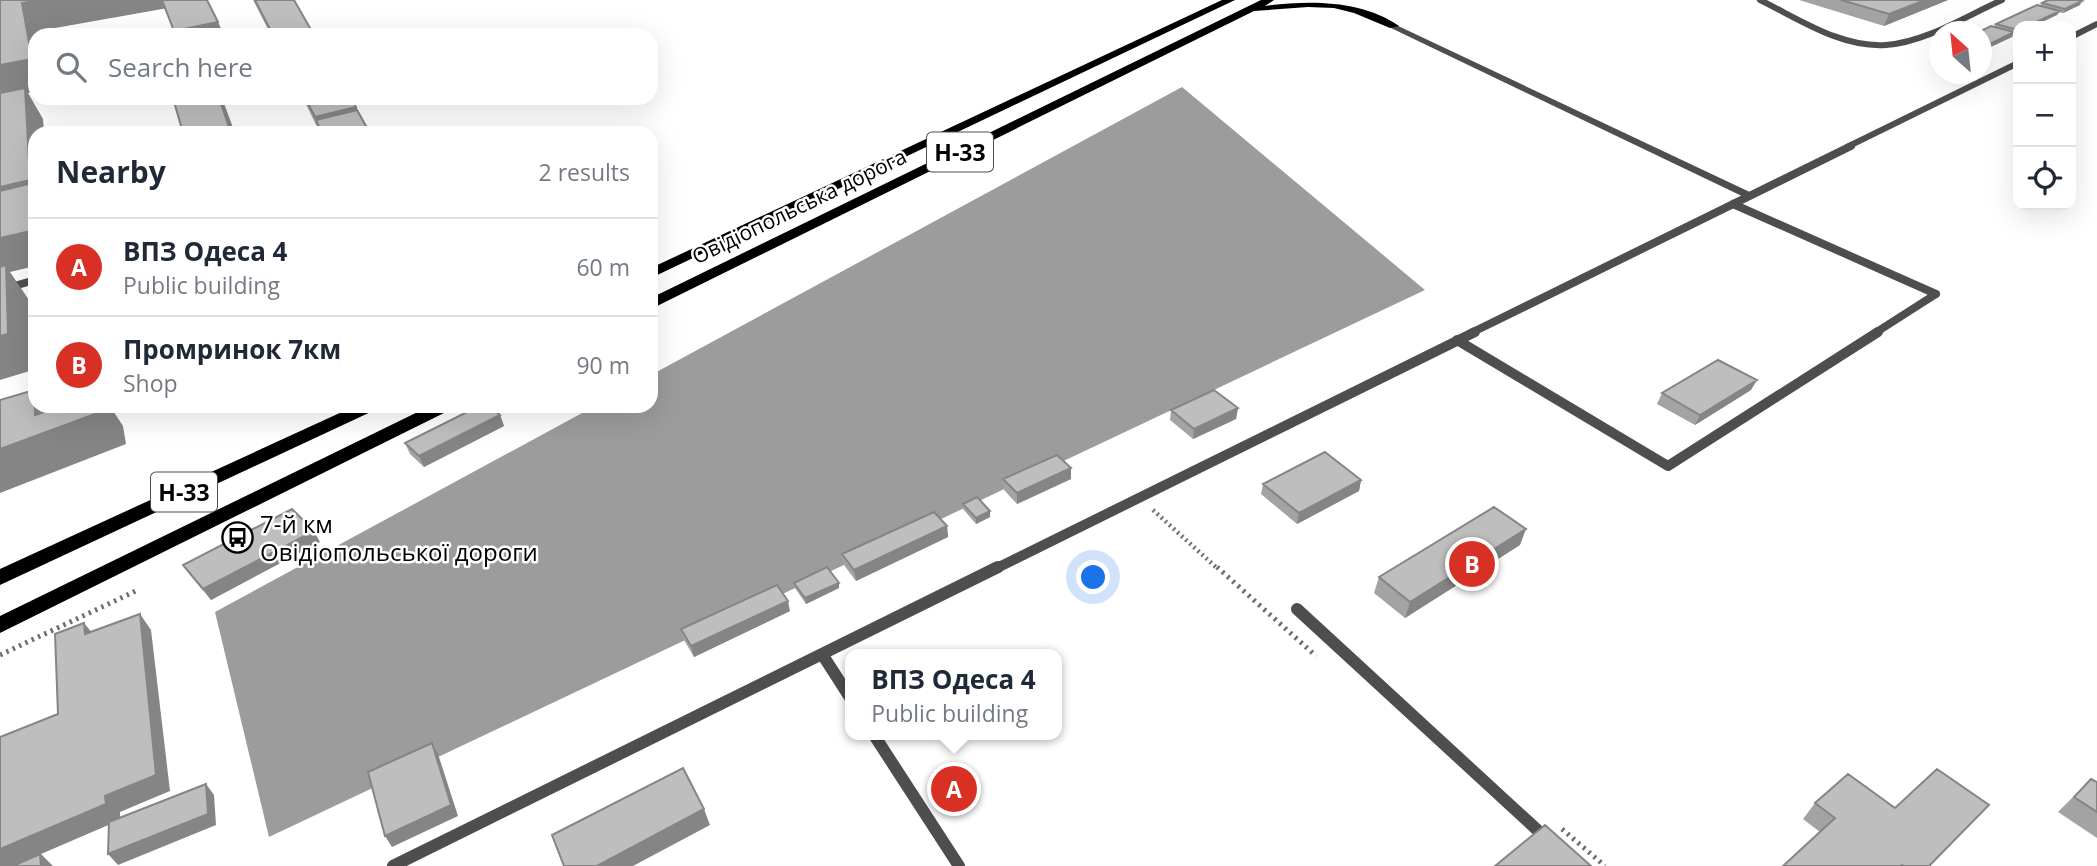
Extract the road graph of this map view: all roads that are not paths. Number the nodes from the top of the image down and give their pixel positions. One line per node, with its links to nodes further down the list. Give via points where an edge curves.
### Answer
1 (1230, 0): 13 (main road, Овідіопольська дорога / Н-33)
2 (1269, 0): 6 (main road, Овідіопольська дорога / Н-33)
3 (1350, 0): 8 (main road)
4 (1760, 0): 5 (lane, via 1844,39 1885,45)
5 (2002, 0)
6 (1242, 13): 8 (main road, via 1315,3 1357,10); 16 (main road, Овідіопольська дорога / Н-33)
7 (2097, 24): 9 (lane)
8 (1394, 26): 11 (street)
9 (2076, 34)
10 (2013, 65): 11 (lane)
11 (1750, 196): 12 (lane)
12 (1733, 204): 17 (lane); 17 (lane, via 1936,294 1668,466)
13 (658, 271)
14 (28, 282): 15 (street)
15 (0, 289)
16 (658, 301)
17 (1457, 340): 23 (lane)
18 (354, 413): 20 (main road, Н-33)
19 (430, 413): 22 (main road, Н-33)
20 (0, 579)
21 (1297, 609): 26 (lane)
22 (0, 625)
23 (822, 654): 24 (lane); 27 (lane)
24 (845, 690)
25 (877, 740): 28 (lane)
26 (1557, 848)
27 (393, 866)
28 (959, 866)

